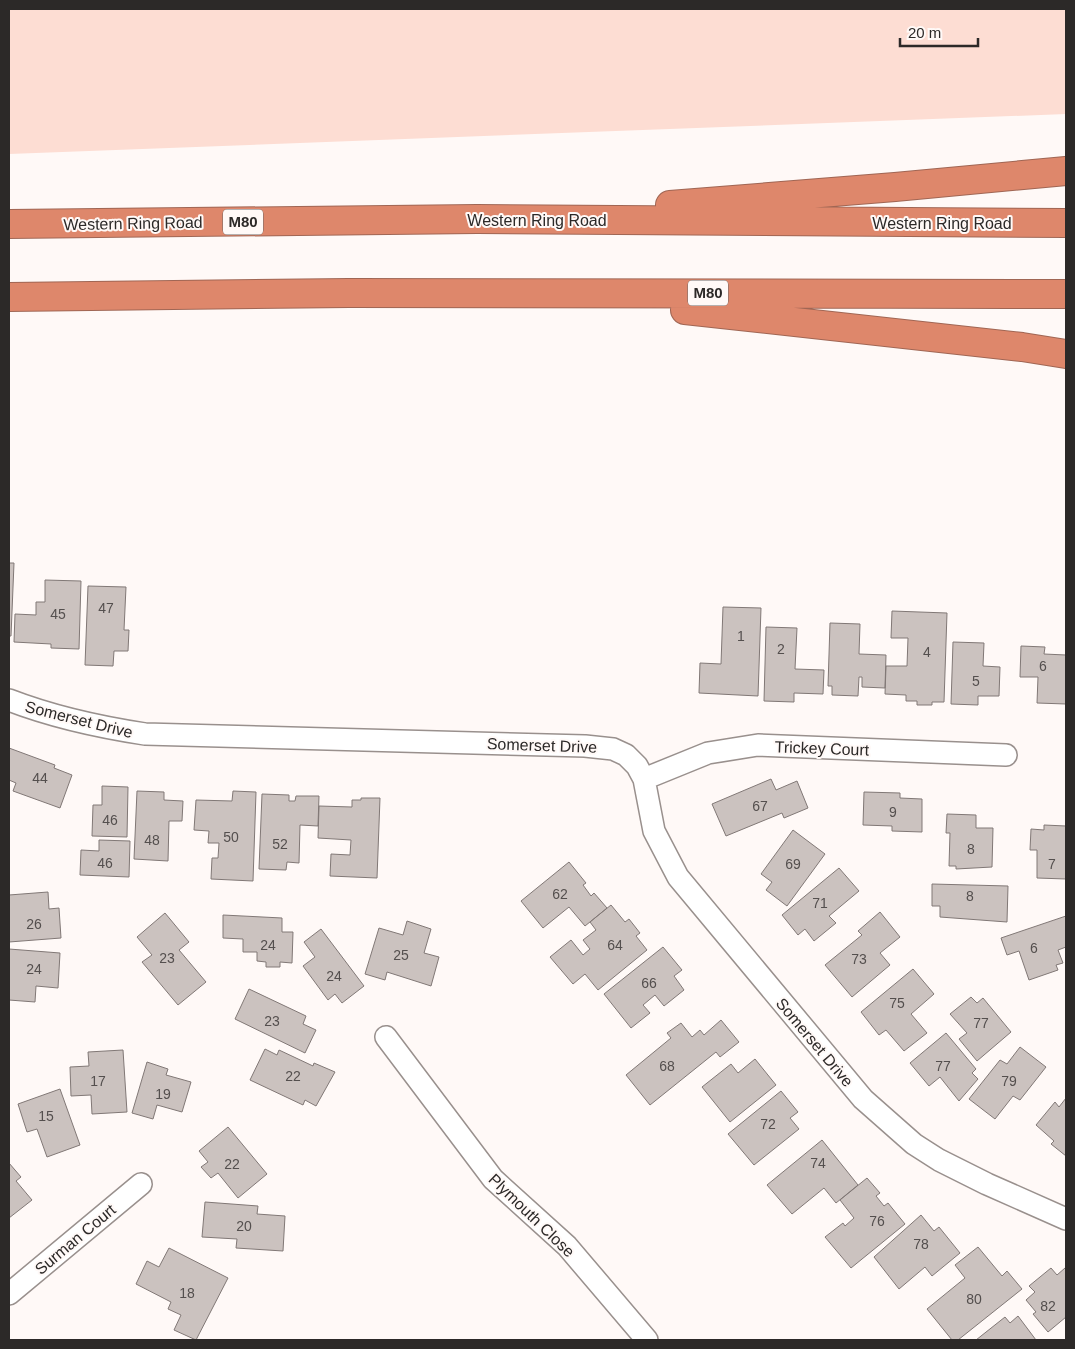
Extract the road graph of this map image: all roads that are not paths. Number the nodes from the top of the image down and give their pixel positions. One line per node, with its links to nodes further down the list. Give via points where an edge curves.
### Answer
1 (1066, 171): 2 (highway, via 895,188)
2 (477, 220): 3 (highway, Western Ring Road / M80); 4 (highway, Western Ring Road / M80)
3 (9, 224)
4 (1066, 224)
5 (349, 293): 6 (highway, M80); 7 (highway, M80); 8 (highway, via 706,311)
6 (1066, 294)
7 (9, 298)
8 (1066, 354)
9 (9, 700): 11 (street, Somerset Drive, via 30,709 96,726 145,734 613,749 626,755)
10 (1006, 755): 11 (street, Trickey Court, via 758,745 708,753)
11 (644, 779): 14 (street, Somerset Drive, via 654,831 678,877 863,1099 914,1144 939,1160)
12 (386, 1037): 16 (street, Plymouth Close, via 492,1179 567,1246)
13 (141, 1184): 15 (street, Surman Court)
14 (1066, 1219)
15 (9, 1294)
16 (647, 1340)

